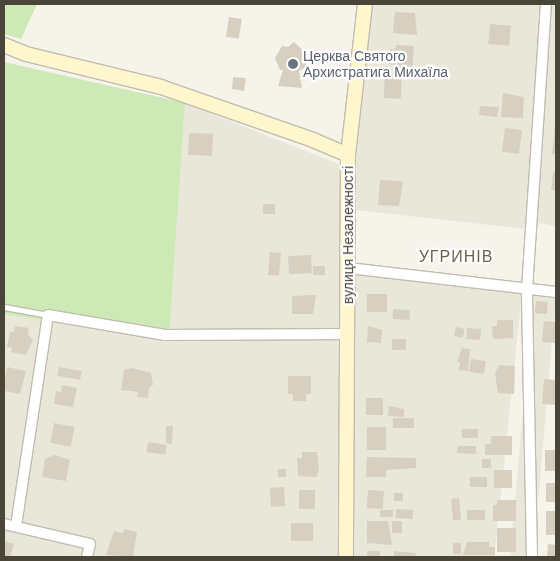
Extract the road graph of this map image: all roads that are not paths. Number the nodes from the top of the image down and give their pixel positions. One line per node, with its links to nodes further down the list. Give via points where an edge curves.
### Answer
1 (365, 4): 4 (street)
2 (546, 4): 6 (street)
3 (4, 45): 4 (street, вулиця Незалежності, via 26,54 161,87)
4 (348, 155): 5 (street, вулиця Незалежності)
5 (350, 268): 6 (street); 10 (street, вулиця Незалежності)
6 (527, 289): 7 (street); 15 (street)
7 (556, 292)
8 (4, 307): 9 (lane)
9 (48, 315): 10 (street, via 165,335); 12 (street)
10 (349, 334): 14 (street, вулиця Незалежності)
11 (4, 524): 12 (street)
12 (16, 526): 13 (street, via 90,544)
13 (87, 557)
14 (346, 557)
15 (532, 557)

